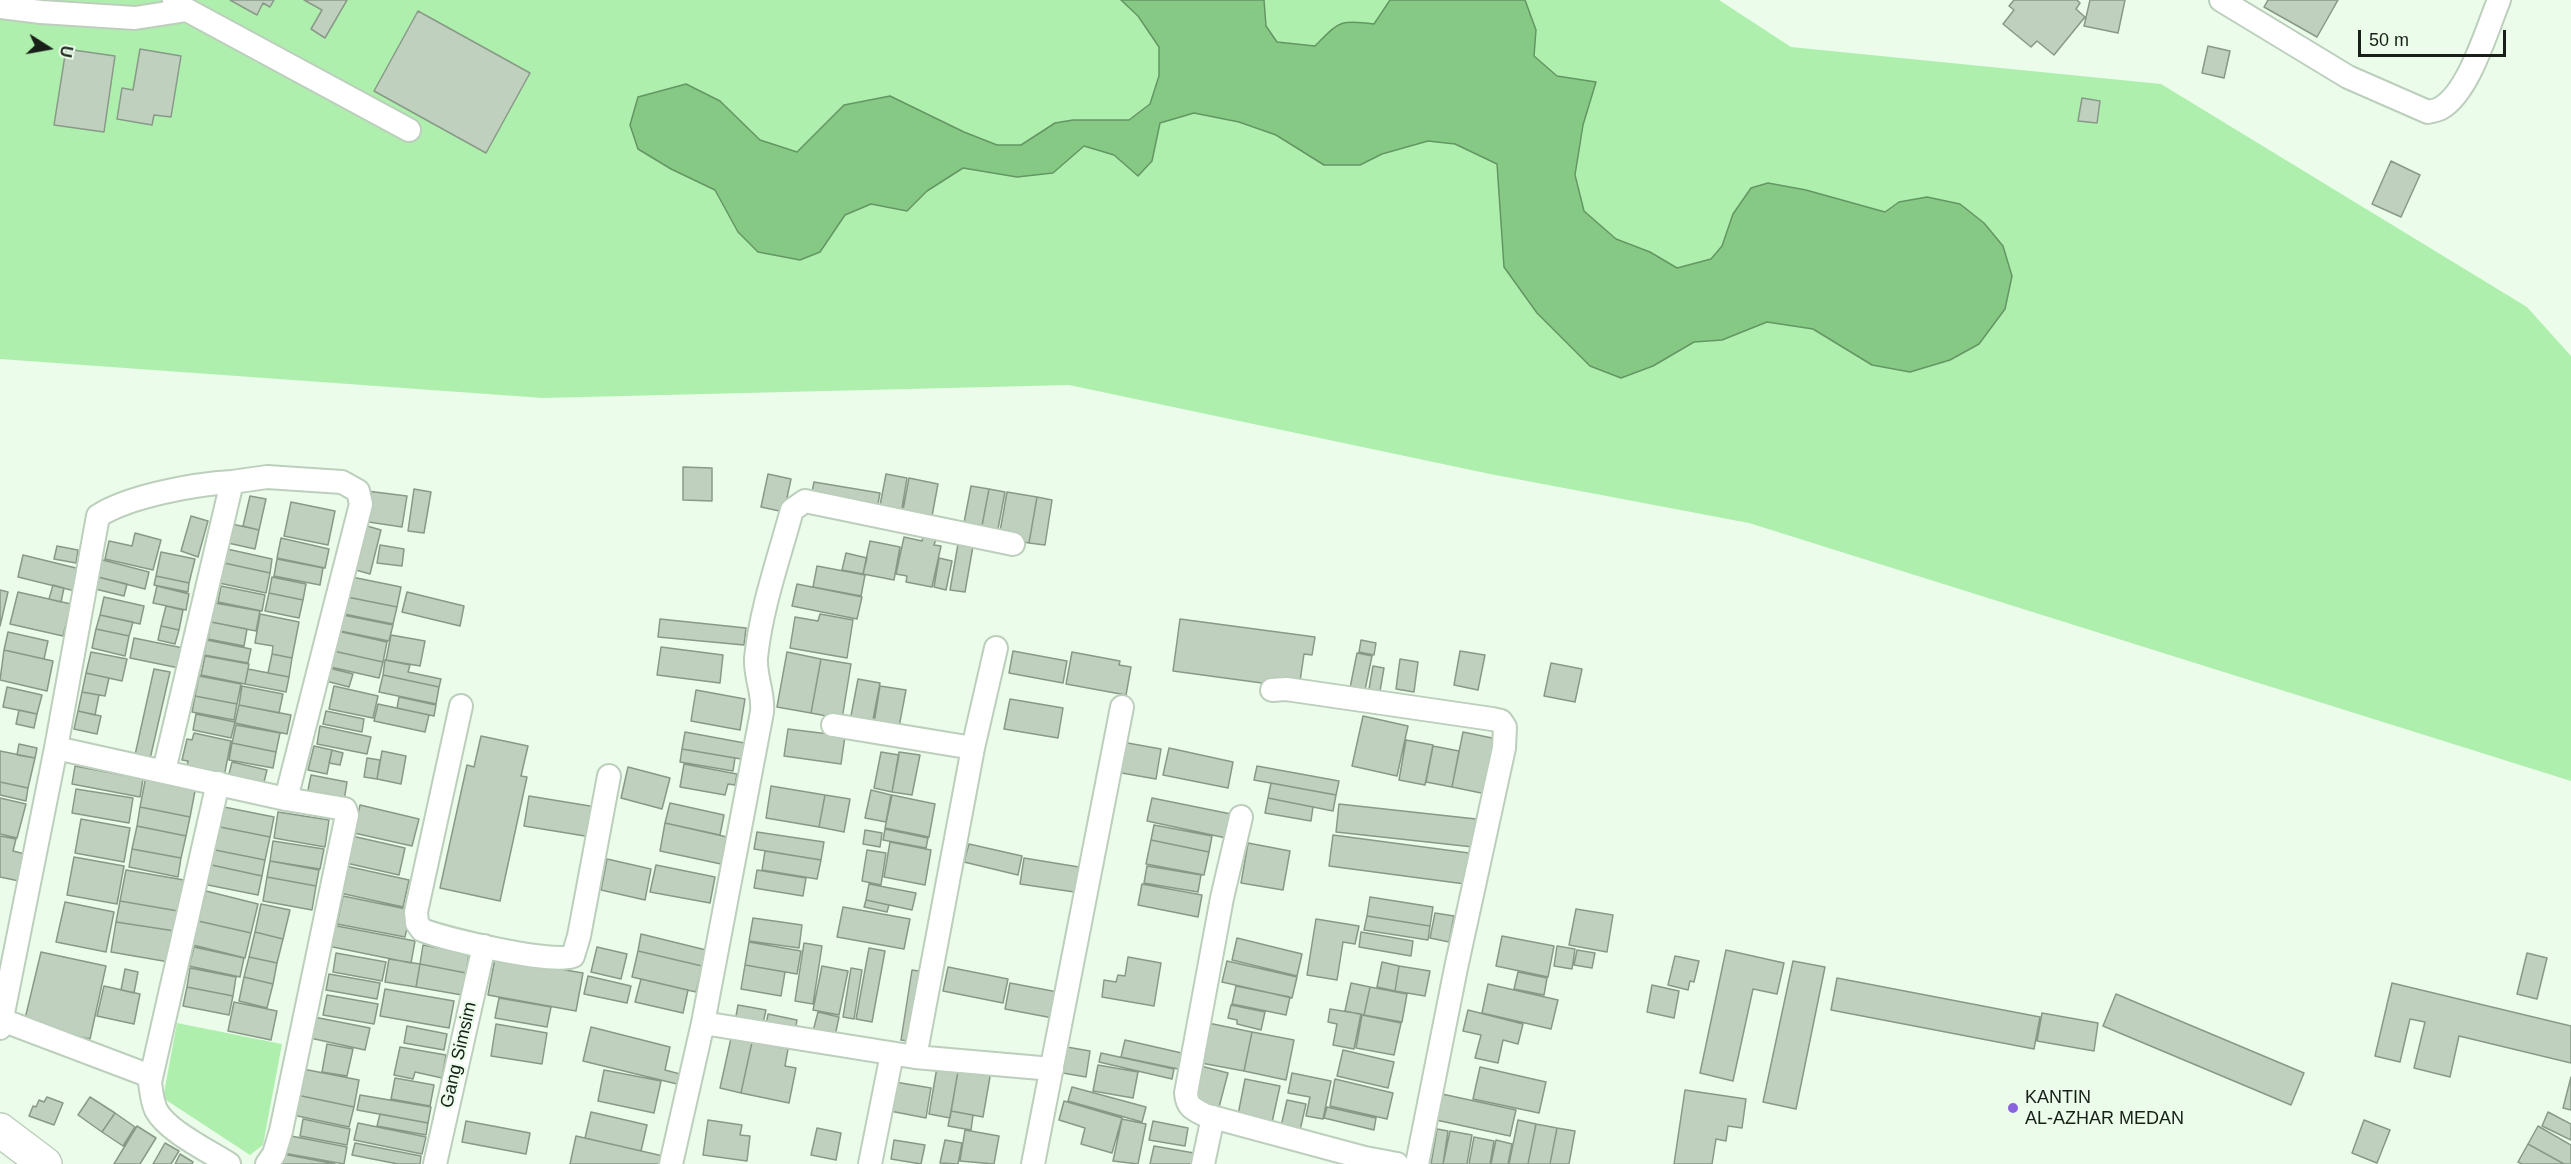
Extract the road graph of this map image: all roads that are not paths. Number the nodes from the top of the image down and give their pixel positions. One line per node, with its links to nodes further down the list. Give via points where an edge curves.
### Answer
1 (2224, 0): 2 (street, via 2348,77 2428,112 2441,108 2455,96)
2 (2499, 0)
3 (180, 5): 4 (street, via 135,18); 5 (street)
4 (0, 7)
5 (410, 130)
6 (232, 482): 13 (street, via 206,483 143,499 98,516); 15 (street); 18 (street, via 267,477 342,482 358,491 360,497)
7 (1013, 544): 21 (street, via 806,501 792,510 758,640 756,673 764,698 762,712)
8 (996, 648): 14 (street)
9 (1272, 690): 38 (street, via 1492,718 1506,727)
10 (461, 706): 20 (street, via 416,912 417,923 422,930)
11 (1122, 707): 25 (street)
12 (832, 725): 14 (street)
13 (56, 748): 15 (street); 22 (street)
14 (973, 748): 24 (street)
15 (164, 771): 17 (street)
16 (609, 776): 20 (street, via 573,956 560,959)
17 (218, 783): 18 (street); 26 (street)
18 (286, 799): 31 (street, via 345,809 347,815 280,1131)
19 (1241, 817): 27 (street, via 1186,1094 1190,1108)
20 (484, 946): 32 (street, Gang Simsim)
21 (703, 1023): 23 (street); 33 (street)
22 (1, 1024): 26 (street)
23 (892, 1053): 24 (street); 34 (street)
24 (915, 1057): 25 (street)
25 (1052, 1069): 35 (street)
26 (150, 1076): 30 (street, via 152,1098 168,1124)
27 (1213, 1117): 36 (street); 37 (street)
28 (0, 1130): 29 (main road)
29 (45, 1164)
30 (229, 1164)
31 (267, 1164)
32 (435, 1164)
33 (671, 1164)
34 (870, 1164)
35 (1033, 1164)
36 (1203, 1164)
37 (1397, 1164)
38 (1417, 1164)

